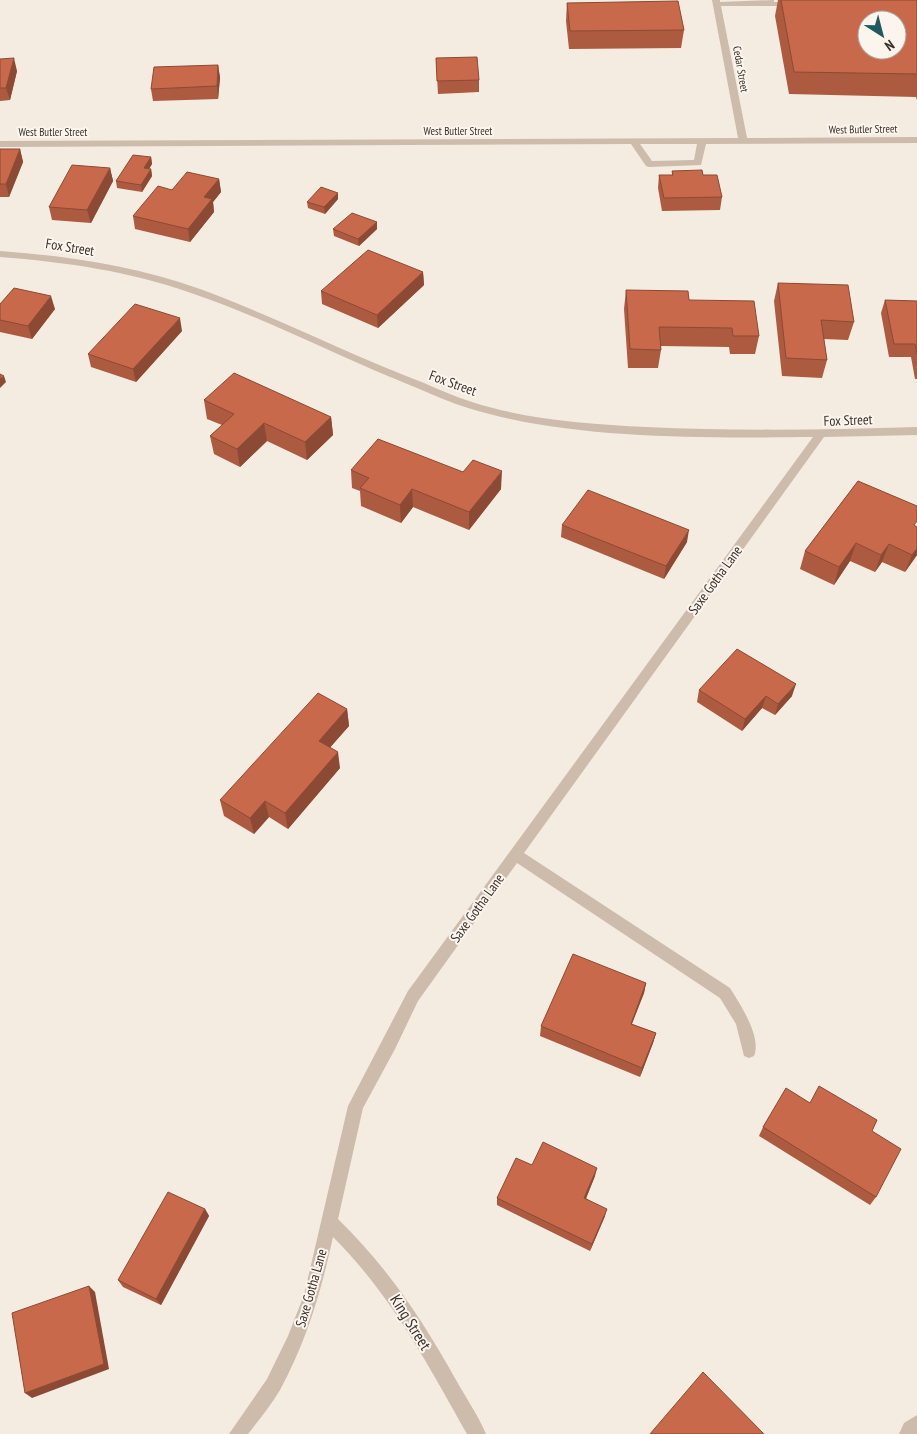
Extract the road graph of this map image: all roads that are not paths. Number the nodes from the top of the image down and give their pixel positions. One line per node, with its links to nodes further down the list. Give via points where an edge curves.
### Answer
1 (717, 2): 2 (street); 7 (street, Cedar Street)
2 (771, 2): 3 (street)
3 (808, 4)
4 (917, 140): 7 (street, West Butler Street)
5 (634, 142): 6 (street, West Butler Street); 6 (street, via 649,164 698,163); 8 (street, West Butler Street)
6 (702, 142): 7 (street, West Butler Street)
7 (743, 142)
8 (0, 144)
9 (0, 254): 11 (street, Fox Street, via 84,263 178,285 222,300 397,377 470,405 498,412 611,429 712,434)
10 (917, 431): 11 (street, Fox Street)
11 (821, 434): 12 (street, Saxe Gotha Lane)
12 (516, 855): 13 (street, via 725,993 743,1022); 14 (street, Saxe Gotha Lane, via 413,996 356,1106)
13 (749, 1051)
14 (329, 1222): 16 (street, Saxe Gotha Lane, via 312,1295 295,1340 273,1385); 17 (street, King Street, via 390,1289)
15 (917, 1424): 18 (street)
16 (238, 1434)
17 (477, 1434)
18 (908, 1434)

